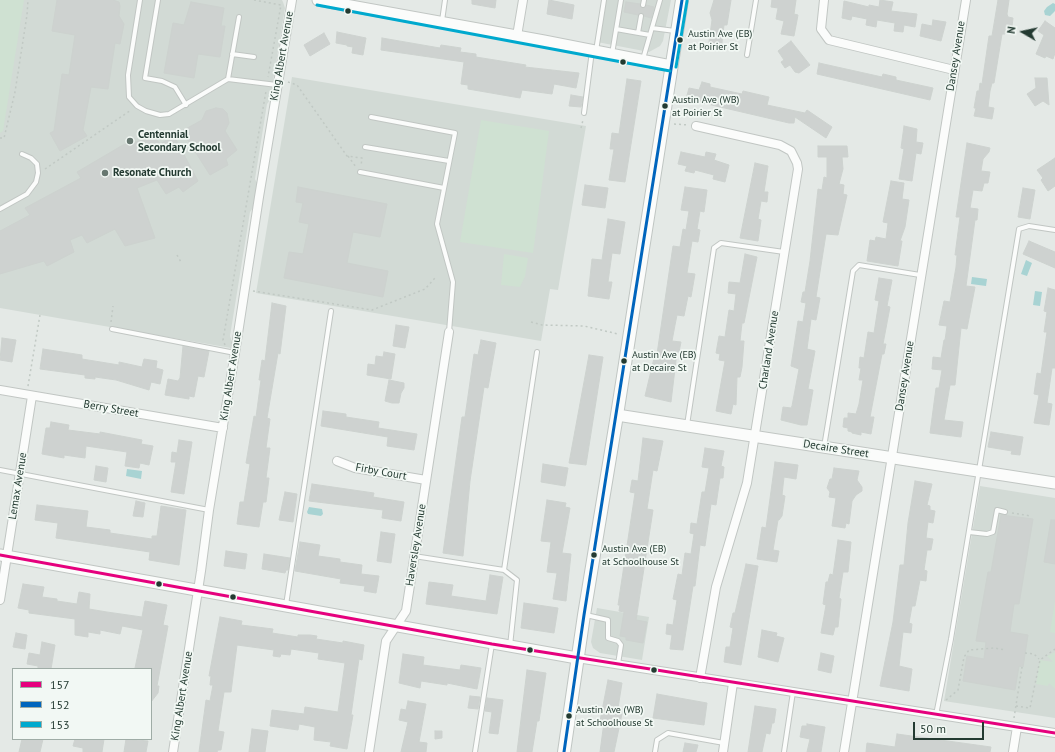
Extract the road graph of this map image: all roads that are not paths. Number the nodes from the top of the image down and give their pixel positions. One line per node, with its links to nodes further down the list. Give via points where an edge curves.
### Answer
1 (140, 0): 34 (lane, via 128,75 128,97 146,111 160,114 170,114)
2 (158, 0): 34 (lane, via 145,78 162,81 175,87)
3 (292, 0): 33 (street, King Albert Avenue)
4 (318, 0): 14 (street)
5 (445, 0): 17 (lane)
6 (523, 0): 23 (street)
7 (604, 0): 24 (lane)
8 (621, 0): 19 (lane)
9 (660, 0): 18 (lane)
10 (682, 0): 20 (main road)
11 (756, 0): 27 (lane)
12 (824, 0): 31 (street, via 821,28 829,40)
13 (966, 0): 31 (street, Dansey Avenue)
14 (362, 4): 17 (street)
15 (641, 16): 21 (lane)
16 (239, 17): 25 (lane)
17 (442, 22): 23 (street)
18 (652, 28): 20 (lane); 22 (lane)
19 (616, 29): 21 (lane); 26 (lane)
20 (677, 32): 30 (main road)
21 (638, 33): 22 (lane)
22 (650, 34): 29 (lane)
23 (517, 36): 24 (street)
24 (594, 51): 26 (street); 35 (lane)
25 (232, 54): 28 (lane); 32 (lane)
26 (612, 54): 29 (street)
27 (747, 55)
28 (254, 57)
29 (643, 60): 30 (street)
30 (671, 66): 54 (main road)
31 (954, 70): 46 (street, Dansey Avenue)
32 (228, 80): 33 (lane); 34 (lane)
33 (277, 85): 50 (street, King Albert Avenue)
34 (186, 105)
35 (584, 113)
36 (370, 117): 40 (lane, via 454,133)
37 (696, 126): 45 (street, Charland Avenue, via 773,143 791,151 798,169)
38 (365, 147): 40 (lane)
39 (22, 154): 43 (lane, via 34,161 38,173 36,182 31,191)
40 (449, 161): 42 (lane)
41 (360, 172): 42 (lane)
42 (444, 188): 49 (lane, via 437,224 453,282)
43 (0, 209)
44 (1055, 230): 62 (lane, via 1029,226 1019,229)
45 (784, 252): 55 (lane, via 721,243 714,248); 57 (street, Charland Avenue)
46 (920, 275): 58 (lane, via 859,265 853,271); 59 (street, Dansey Avenue)
47 (331, 311): 74 (lane)
48 (112, 330): 50 (lane)
49 (449, 332): 64 (street, Haversley Avenue)
50 (232, 352): 56 (street, King Albert Avenue)
51 (537, 352): 71 (lane)
52 (0, 390): 53 (street, Berry Street)
53 (30, 395): 56 (street, Berry Street); 63 (street, Lemax Avenue)
54 (618, 415): 55 (street, Decaire Street); 75 (main road)
55 (687, 426): 57 (street, Decaire Street)
56 (223, 428): 66 (street, King Albert Avenue)
57 (755, 436): 58 (street, Decaire Street); 81 (street, Charland Avenue, via 747,483 716,587)
58 (824, 447): 59 (street, Decaire Street)
59 (892, 457): 62 (street, Decaire Street); 84 (street, Dansey Avenue)
60 (338, 461): 64 (street, Firby Court, via 355,468)
61 (0, 470): 63 (lane)
62 (979, 471): 65 (street, Decaire Street); 68 (lane)
63 (20, 474): 66 (lane); 69 (street, Lemax Avenue)
64 (426, 480): 70 (street, Haversley Avenue)
65 (1055, 483)
66 (209, 510): 72 (street, King Albert Avenue)
67 (1005, 512): 68 (lane, via 997,510 993,532)
68 (969, 532): 85 (lane)
69 (3, 556): 72 (street); 73 (street, Lemax Avenue)
70 (414, 556): 71 (lane); 76 (street, Haversley Avenue, via 406,611)
71 (504, 570): 78 (lane, via 517,580)
72 (198, 590): 74 (street); 89 (street, King Albert Avenue)
73 (0, 600)
74 (286, 606): 76 (street)
75 (584, 615): 79 (main road); 80 (lane, via 608,620 608,638 618,641 621,645)
76 (396, 626): 77 (street); 90 (street, Haversley Avenue, via 386,641)
77 (492, 644): 78 (street); 91 (lane)
78 (510, 646): 79 (street)
79 (577, 658): 80 (street); 92 (main road)
80 (618, 664): 81 (street)
81 (700, 678): 82 (street)
82 (733, 683): 83 (street); 88 (street)
83 (793, 692): 84 (street); 95 (lane)
84 (852, 701): 85 (street); 96 (street, Dansey Avenue)
85 (936, 714): 86 (street)
86 (1017, 727): 87 (street); 97 (street)
87 (1055, 733)
88 (724, 743): 93 (lane, via 668,733 657,740); 94 (street)
89 (173, 752)
90 (369, 752)
91 (476, 752)
92 (564, 752)
93 (655, 752)
94 (723, 752)
95 (784, 752)
96 (844, 752)
97 (1013, 752)

